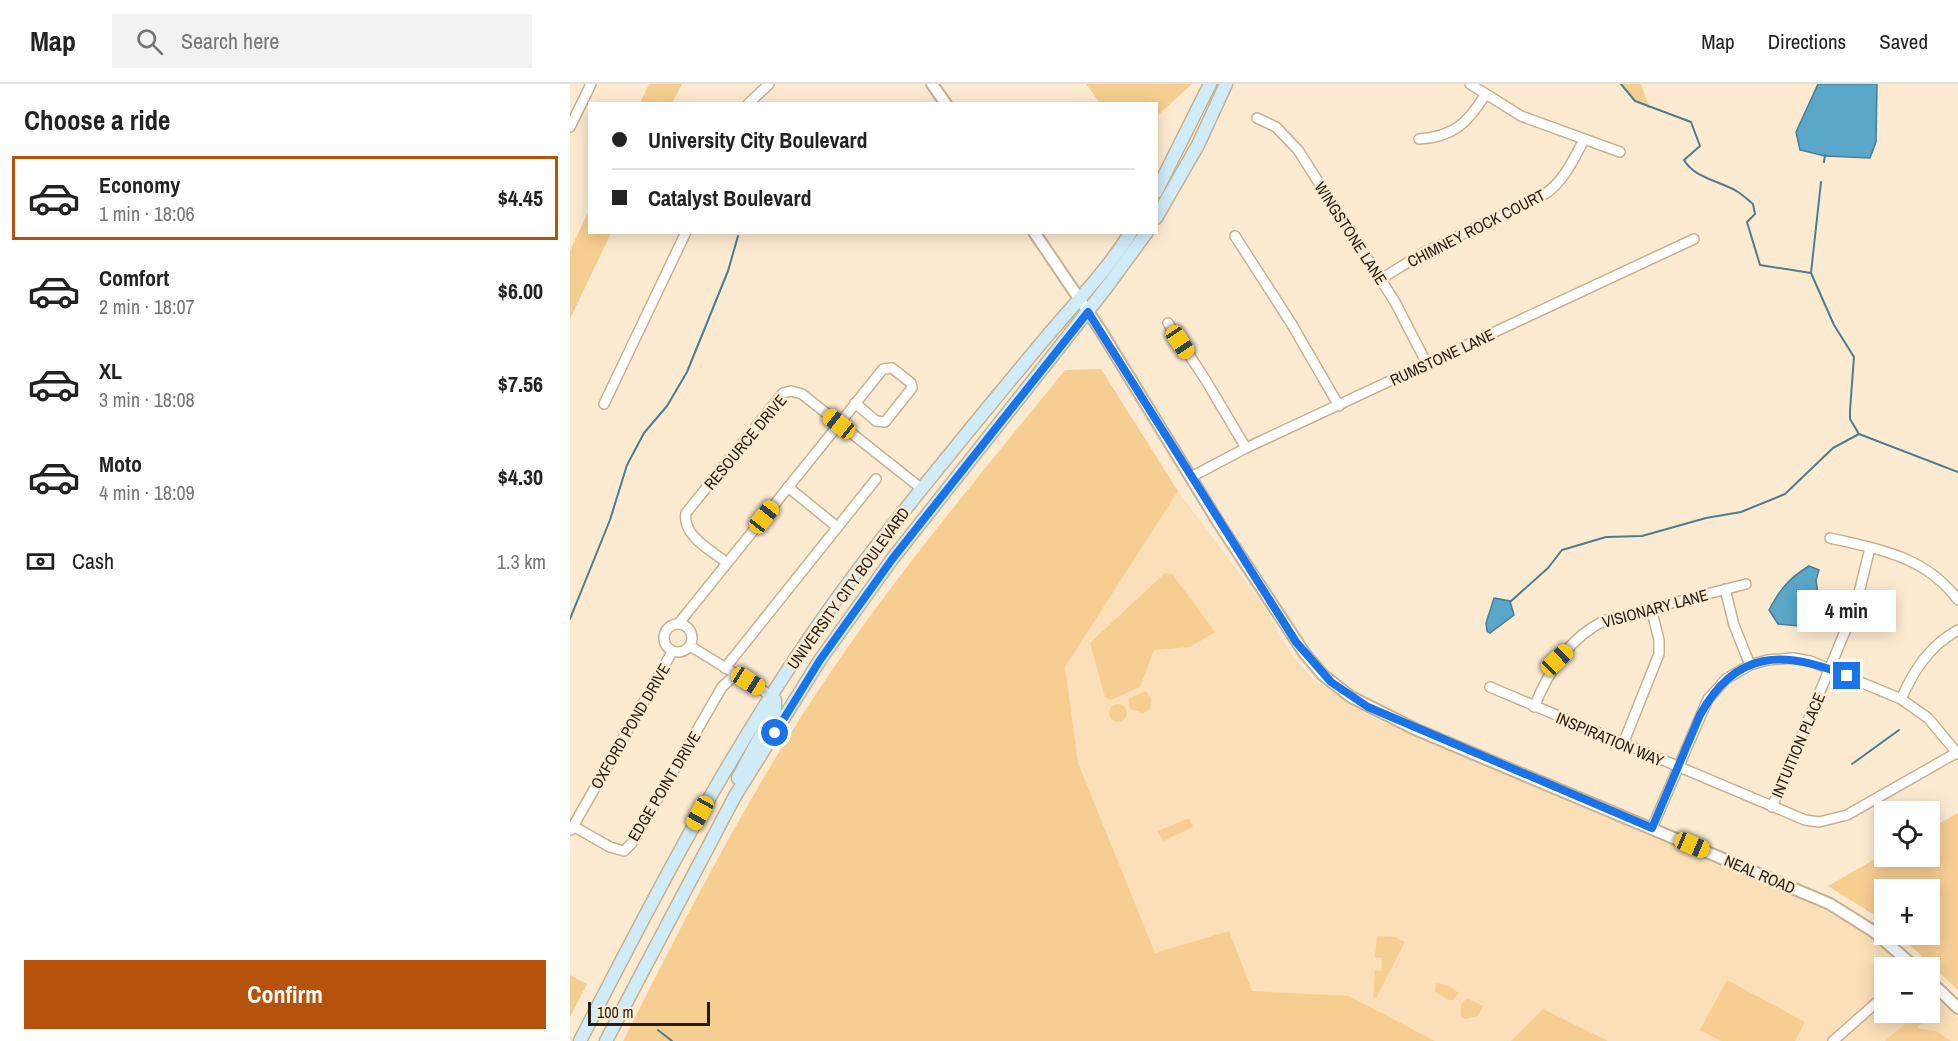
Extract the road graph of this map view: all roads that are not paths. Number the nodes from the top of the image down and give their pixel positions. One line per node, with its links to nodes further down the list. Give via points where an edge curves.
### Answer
1 (591, 84): 11 (street)
2 (769, 84): 8 (street)
3 (932, 84): 9 (street)
4 (1210, 84): 15 (main road)
5 (1226, 84): 16 (main road, via 1198,145)
6 (1470, 84): 7 (street)
7 (1485, 95): 12 (street, via 1471,118 1454,132); 13 (street, via 1521,116)
8 (750, 102)
9 (945, 102)
10 (1257, 118): 23 (street, WINGSTONE LANE, via 1289,138)
11 (570, 127)
12 (1419, 139)
13 (1584, 140): 14 (street); 23 (street, CHIMNEY ROCK COURT, via 1556,187 1423,253)
14 (1620, 152)
15 (1158, 188)
16 (1158, 215)
17 (685, 234): 28 (street)
18 (1035, 234): 24 (street, NEAL ROAD)
19 (1129, 234): 24 (main road, UNIVERSITY CITY BOULEVARD)
20 (1146, 234): 25 (main road, UNIVERSITY CITY BOULEVARD)
21 (1235, 236): 30 (street)
22 (1694, 238): 27 (street, RUMSTONE LANE)
23 (1381, 279): 27 (street, WINGSTONE LANE)
24 (1079, 299): 25 (street, NEAL ROAD); 36 (main road, UNIVERSITY CITY BOULEVARD)
25 (1088, 312): 33 (street, NEAL ROAD); 60 (main road, UNIVERSITY CITY BOULEVARD, via 893,558 820,660)
26 (1168, 323): 32 (street)
27 (1426, 364): 30 (street, RUMSTONE LANE)
28 (604, 404)
29 (855, 404): 29 (street, OXFORD POND DRIVE, via 876,421 885,422 912,388 911,383 887,367); 31 (street, OXFORD POND DRIVE)
30 (1339, 406): 32 (street, RUMSTONE LANE)
31 (839, 424): 35 (street, OXFORD POND DRIVE); 36 (street, RESOURCE DRIVE); 40 (street, RESOURCE DRIVE, via 802,394 791,391 779,396 686,513 684,524 688,532)
32 (1246, 448): 33 (street, RUMSTONE LANE)
33 (1191, 477): 62 (street, NEAL ROAD, via 1296,642 1343,692 1397,721)
34 (876, 479): 37 (street)
35 (788, 487): 37 (street); 40 (street, OXFORD POND DRIVE)
36 (922, 489): 54 (main road, UNIVERSITY CITY BOULEVARD, via 838,597)
37 (837, 526): 50 (street)
38 (1830, 538): 39 (street)
39 (1870, 548): 43 (street, via 1913,560); 51 (street, INTUITION PLACE, via 1856,605)
40 (727, 563): 45 (street, OXFORD POND DRIVE)
41 (1746, 584): 42 (street, VISIONARY LANE)
42 (1725, 589): 44 (street, VISIONARY LANE); 49 (street)
43 (1958, 600)
44 (1651, 608): 56 (street, VISIONARY LANE, via 1594,625 1557,660); 57 (street, via 1659,654)
45 (679, 623): 47 (street, via 692,634); 48 (street, OXFORD POND DRIVE, via 667,627 663,636 664,646)
46 (1958, 630): 55 (street, via 1919,664)
47 (690, 646): 48 (street, OXFORD POND DRIVE); 50 (street)
48 (672, 652): 63 (street, OXFORD POND DRIVE)
49 (1750, 665): 51 (street, via 1792,658); 59 (street, via 1726,679 1708,699)
50 (725, 668): 52 (street)
51 (1829, 669): 55 (street); 61 (street, INTUITION PLACE)
52 (736, 674): 54 (street); 63 (street, EDGE POINT DRIVE, via 722,687 624,851)
53 (1490, 687): 56 (street, INSPIRATION WAY)
54 (770, 695): 60 (main road, via 776,706 735,783); 68 (main road, UNIVERSITY CITY BOULEVARD, via 708,798)
55 (1901, 699): 58 (street, via 1928,718)
56 (1534, 707): 57 (street, INSPIRATION WAY)
57 (1623, 744): 59 (street, INSPIRATION WAY)
58 (1958, 753): 61 (street, INSPIRATION WAY, via 1833,820 1805,820)
59 (1678, 767): 61 (street, INSPIRATION WAY); 62 (street)
60 (735, 796): 69 (main road, UNIVERSITY CITY BOULEVARD)
61 (1772, 807)
62 (1652, 828): 64 (street, NEAL ROAD, via 1830,904 1868,927)
63 (571, 829)
64 (1903, 957)
65 (1940, 991): 67 (street)
66 (1874, 1005): 70 (street)
67 (1958, 1008)
68 (580, 1041)
69 (606, 1041)
70 (1833, 1041)

